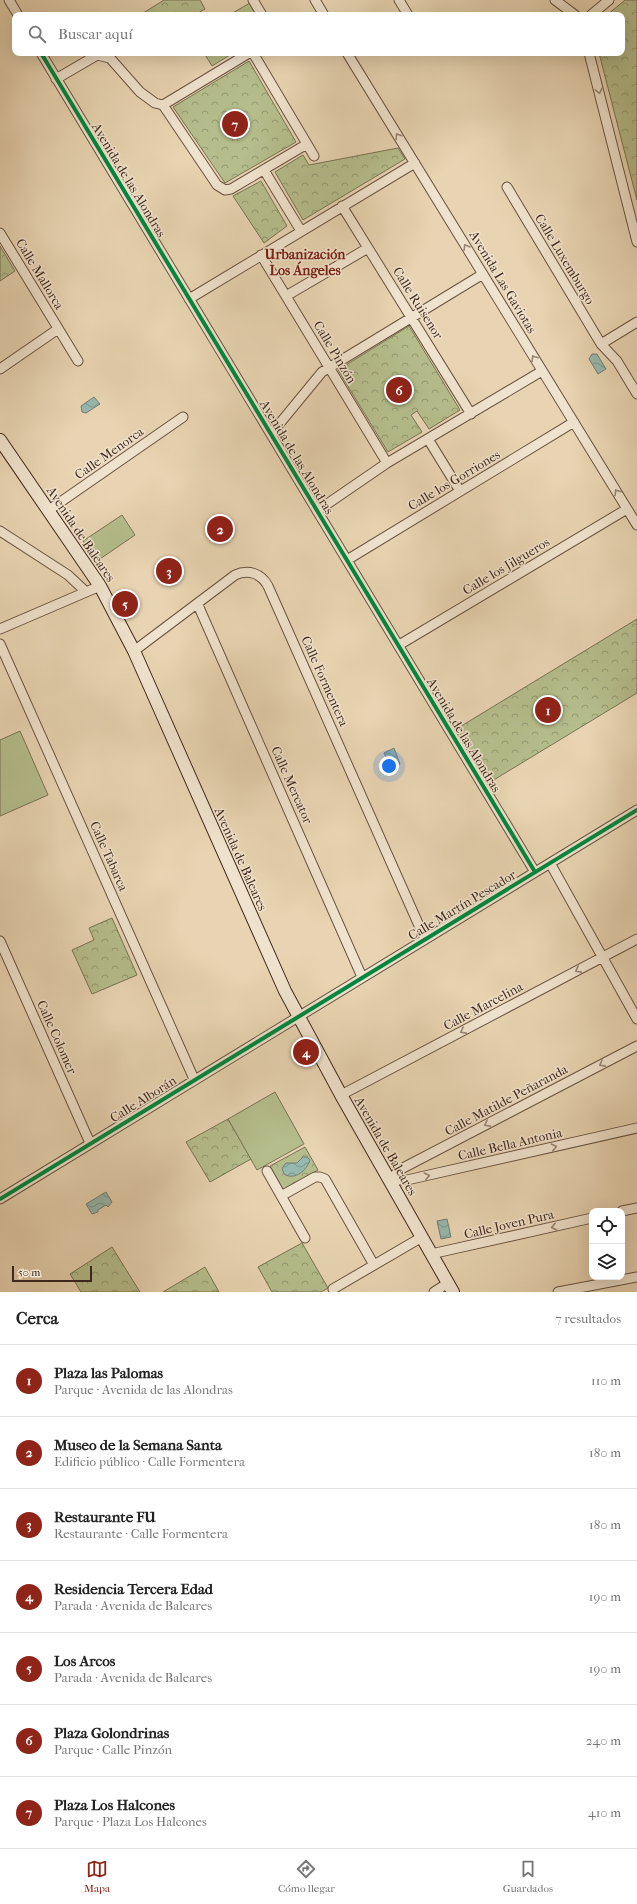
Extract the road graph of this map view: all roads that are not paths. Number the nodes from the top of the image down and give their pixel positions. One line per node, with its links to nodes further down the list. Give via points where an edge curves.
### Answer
1 (9, 0): 7 (street)
2 (253, 0): 8 (street)
3 (315, 0): 9 (street)
4 (399, 0): 10 (street)
5 (555, 0): 11 (street)
6 (609, 0): 12 (street)
7 (16, 12)
8 (260, 12)
9 (322, 12)
10 (406, 12)
11 (570, 12)
12 (595, 12)
13 (43, 56): 20 (street, Avenida de las Alondras)
14 (95, 56): 20 (street)
15 (101, 56): 21 (street, via 110,58 140,92 155,103)
16 (244, 56): 21 (street)
17 (255, 56): 22 (street)
18 (349, 56): 24 (street, Avenida Las Gaviotas, one-way to 18)
19 (590, 56): 30 (street, one-way to 30)
20 (56, 79): 35 (street, Avenida de las Alondras)
21 (163, 105): 25 (street, via 222,189 231,189)
22 (307, 144): 23 (street); 25 (street)
23 (314, 156)
24 (415, 163): 27 (street); 33 (street, Avenida Las Gaviotas, one-way to 24)
25 (264, 170): 28 (street)
26 (507, 187): 39 (street, Calle Luxemburgo)
27 (342, 206): 28 (street); 31 (street, Calle Ruisenor)
28 (301, 231): 32 (street)
29 (0, 233): 38 (street, Calle Mallorca)
30 (637, 242)
31 (368, 248): 34 (street); 36 (street, Calle Ruisenor)
32 (261, 255): 34 (street, Calle Pinzón); 35 (street)
33 (483, 274): 36 (street); 43 (street, Avenida Las Gaviotas, one-way to 33)
34 (286, 296): 41 (street, Calle Pinzón)
35 (189, 298): 48 (street, Avenida de las Alondras)
36 (411, 318): 41 (street); 45 (street, Calle Ruisenor)
37 (637, 322): 39 (street)
38 (58, 329): 40 (street, Calle Mallorca); 42 (street, Calle Mallorca)
39 (602, 344): 44 (street, Calle Luxemburgo, via 617,361)
40 (78, 361)
41 (329, 368): 48 (street, via 322,372); 51 (street, Calle Pinzón)
42 (0, 369)
43 (542, 371): 45 (street); 47 (street, Avenida Las Gaviotas)
44 (637, 394)
45 (470, 414): 49 (street)
46 (183, 417): 54 (street, Calle Menorca)
47 (574, 422): 52 (street, Calle los Gorriones); 53 (street, Avenida Las Gaviotas, one-way to 47)
48 (271, 434): 55 (street, Avenida de las Alondras)
49 (428, 439): 51 (street); 52 (street)
50 (0, 440): 54 (main road, Avenida de Baleares)
51 (387, 463): 55 (street)
52 (460, 491): 58 (street, Calle los Gorriones)
53 (627, 509): 56 (street, Avenida Las Gaviotas); 64 (street, Calle los Jilgueros)
54 (49, 510): 59 (main road, Avenida de Baleares)
55 (318, 511): 58 (street, Avenida de las Alondras)
56 (637, 525)
57 (0, 531): 60 (street, via 68,575)
58 (347, 560): 64 (street, Avenida de las Alondras)
59 (100, 586): 60 (street); 65 (main road, Avenida de Baleares)
60 (85, 591): 62 (street)
61 (198, 605): 65 (street, Calle Formentera); 69 (street, Calle Formentera, via 240,573 257,574 265,581); 73 (street, Calle Mercator)
62 (0, 629)
63 (0, 644): 77 (street, Calle Tabarca)
64 (399, 646): 68 (street, Avenida de las Alondras)
65 (134, 652): 74 (main road, Avenida de Baleares, via 281,984)
66 (637, 810): 67 (street, Calle Martín Pescador)
67 (550, 863): 68 (street, Calle Martín Pescador); 72 (street)
68 (536, 872): 69 (street, Calle Martín Pescador)
69 (425, 939): 73 (street, Calle Martín Pescador)
70 (637, 939): 72 (street, Calle Marcelina)
71 (0, 941): 80 (street, Calle Colomer)
72 (603, 957): 75 (street); 78 (street, Calle Marcelina, one-way to 78)
73 (362, 977): 74 (street, Calle Martín Pescador)
74 (298, 1016): 77 (street, Calle Alborán); 78 (main road, Avenida de Baleares)
75 (637, 1019)
76 (637, 1046): 82 (street, Calle Matilde Peñaranda, one-way to 82, via 401,1169)
77 (194, 1080): 80 (street, Calle Alborán)
78 (341, 1096): 82 (main road, Avenida de Baleares)
79 (637, 1128): 82 (street, Calle Bella Antonia, one-way to 79, via 407,1180)
80 (90, 1143): 84 (street, Calle Alborán)
81 (267, 1171): 83 (street)
82 (389, 1180): 88 (main road, Avenida de Baleares)
83 (281, 1196): 89 (street); 91 (street, via 315,1178 325,1180)
84 (0, 1199)
85 (637, 1208): 86 (street)
86 (625, 1210)
87 (589, 1219): 90 (street, Calle Joven Pura, one-way to 90)
88 (422, 1237): 90 (main road, Avenida de Baleares); 91 (street)
89 (305, 1238)
90 (432, 1254): 93 (main road, Avenida de Baleares)
91 (374, 1265): 94 (street)
92 (637, 1277): 96 (street)
93 (450, 1288): 95 (street)
94 (333, 1289)
95 (434, 1292)
96 (558, 1292)

